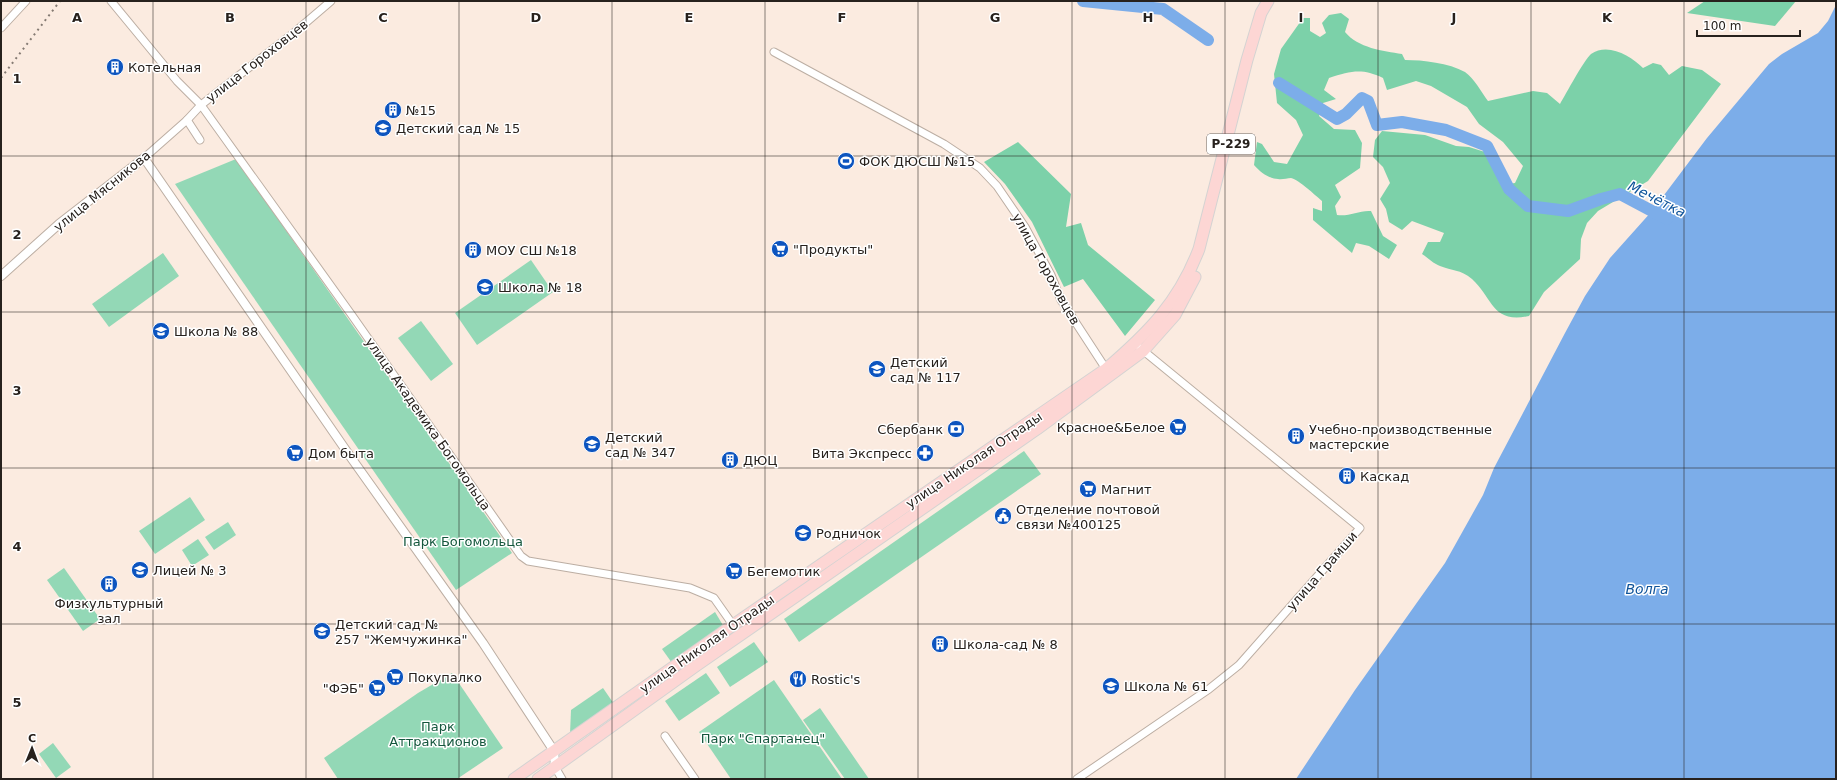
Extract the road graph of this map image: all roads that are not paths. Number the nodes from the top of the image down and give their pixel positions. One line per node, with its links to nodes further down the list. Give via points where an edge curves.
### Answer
1 (26, 1): 7 (street)
2 (111, 1): 9 (street, улица Академика Богомольца, via 177,81)
3 (331, 1): 9 (street, улица Гороховцев)
4 (1263, 1): 6 (main road)
5 (1268, 1): 6 (main road, улица Николая Отрады / Р-229)
6 (1261, 12): 14 (main road, улица Николая Отрады / Р-229, via 1199,249 1179,293); 14 (main road, улица Николая Отрады / Р-229, via 1212,226 1197,275 1175,314)
7 (1, 28)
8 (774, 52): 15 (street, улица Гороховцев, via 944,144 980,168 1025,227 1061,300)
9 (201, 105): 10 (street, улица Мясникова); 16 (street, улица Академика Богомольца, via 521,556 528,561 690,588 714,598)
10 (186, 120): 11 (street); 12 (street, улица Мясникова)
11 (200, 140)
12 (144, 158): 13 (street, улица Мясникова, via 59,224); 18 (street, via 482,643)
13 (1, 276)
14 (1139, 348): 15 (main road, улица Николая Отрады); 19 (main road, улица Николая Отрады, via 1031,433); 24 (street, улица Грамши, via 1360,528 1239,665)
15 (1106, 370): 16 (main road, улица Николая Отрады)
16 (733, 625): 18 (main road, улица Николая Отрады)
17 (665, 736): 23 (street)
18 (554, 751): 19 (street); 20 (main road, улица Николая Отрады)
19 (555, 767): 21 (main road, улица Николая Отрады); 22 (street)
20 (514, 779)
21 (538, 779)
22 (562, 779)
23 (695, 779)
24 (1077, 779)

